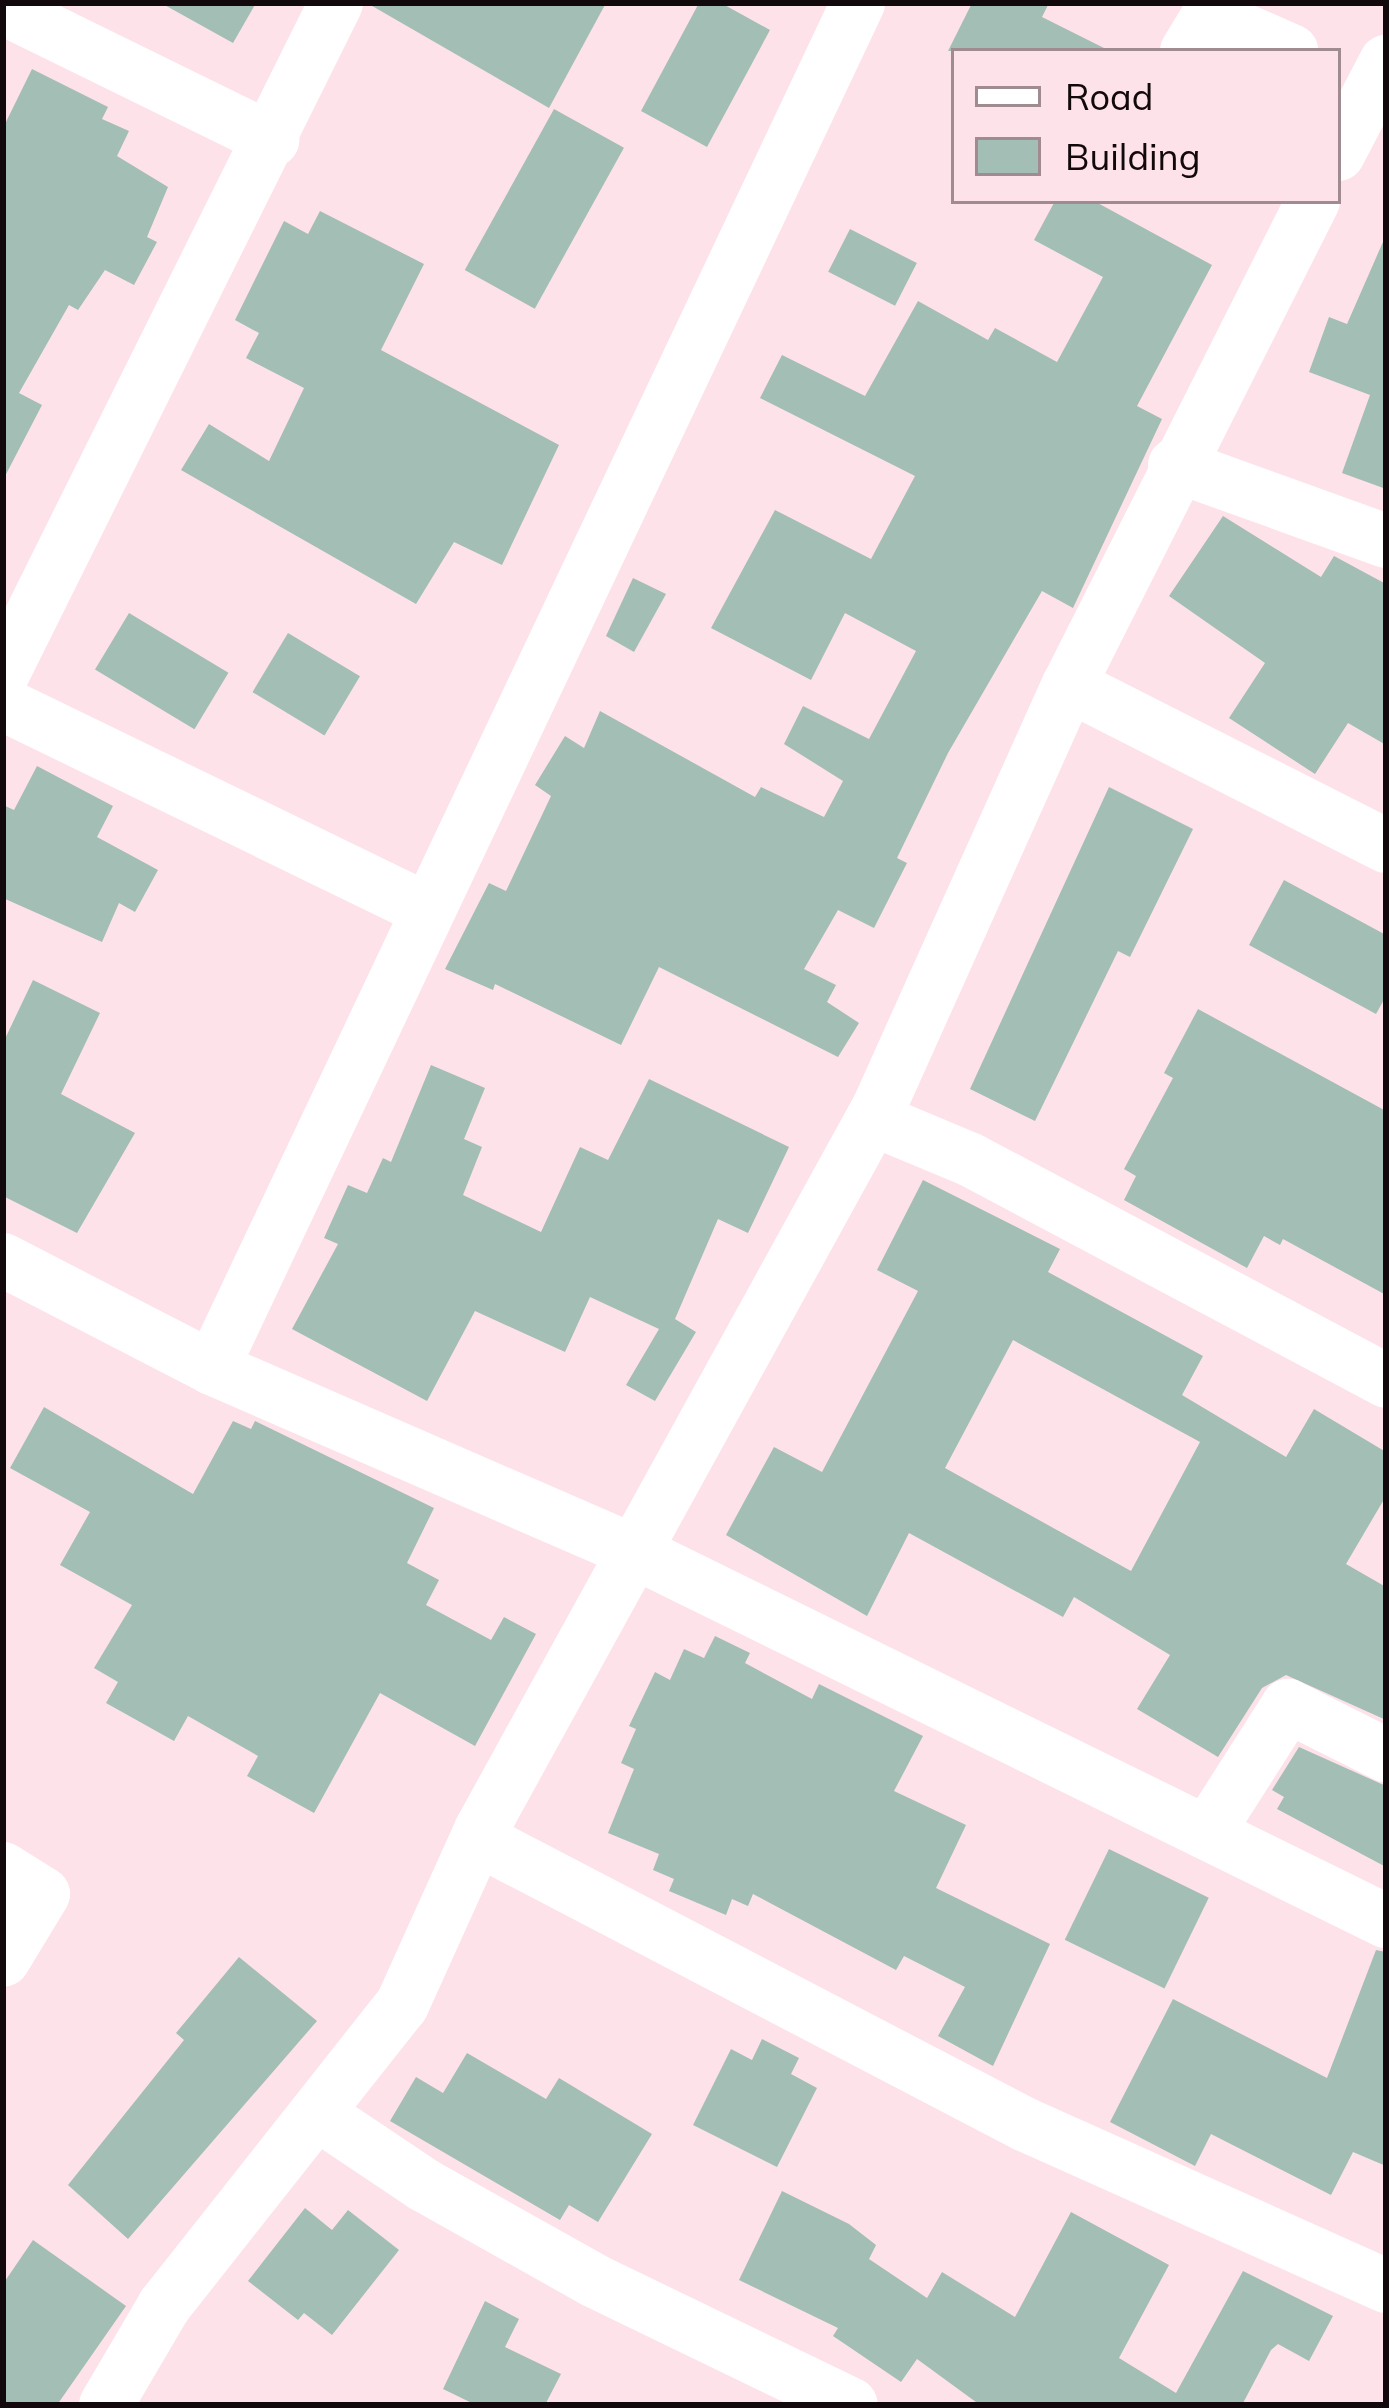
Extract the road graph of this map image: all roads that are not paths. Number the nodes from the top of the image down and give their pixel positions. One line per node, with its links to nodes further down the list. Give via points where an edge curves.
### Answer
1 (337, 3): 7 (street)
2 (858, 3): 16 (street)
3 (3, 8): 7 (street)
4 (1189, 48): 5 (street, via 1209,15)
5 (1284, 48)
6 (1371, 78): 8 (street)
7 (272, 140): 12 (street)
8 (1341, 147)
9 (1311, 204): 10 (street)
10 (1175, 465): 11 (street); 13 (street)
11 (1386, 541)
12 (3, 673)
13 (1069, 685): 15 (street); 17 (street)
14 (3, 704): 16 (street)
15 (1386, 846)
16 (425, 909): 19 (street)
17 (873, 1119): 20 (street, via 971,1160); 21 (street)
18 (3, 1260): 19 (street)
19 (212, 1368): 21 (street)
20 (1386, 1381)
21 (635, 1552): 23 (street); 24 (street)
22 (1386, 1755): 23 (street, via 1288,1706)
23 (1207, 1833): 26 (street)
24 (478, 1839): 28 (street, via 402,2005); 29 (street, via 1024,2124)
25 (3, 1869): 27 (street, via 43,1894)
26 (1386, 1921)
27 (3, 1960)
28 (321, 2116): 30 (street, via 164,2306); 31 (street, via 595,2282)
29 (1386, 2285)
30 (112, 2403)
31 (851, 2405)

